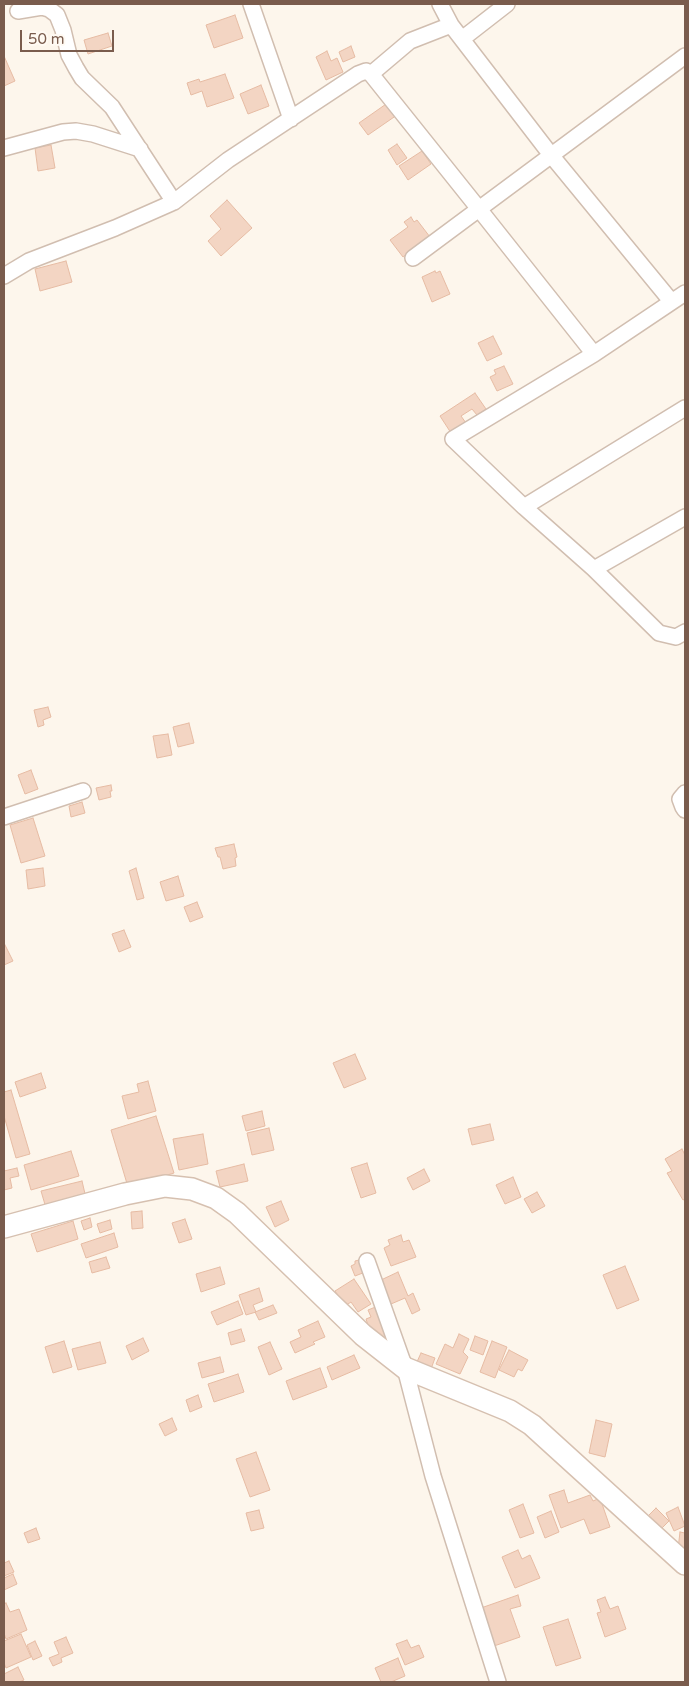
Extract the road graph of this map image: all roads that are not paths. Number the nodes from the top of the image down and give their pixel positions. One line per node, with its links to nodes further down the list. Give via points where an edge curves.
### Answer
1 (251, 4): 10 (street)
2 (440, 4): 6 (street)
3 (507, 4): 7 (street)
4 (56, 10): 5 (street, via 42,7); 12 (street, via 69,55 82,78 112,107)
5 (18, 11)
6 (451, 24): 7 (street); 9 (street, via 410,41)
7 (462, 39): 13 (street)
8 (685, 56): 13 (street)
9 (371, 74): 10 (street, via 366,71 358,74); 15 (street)
10 (291, 119): 14 (street, via 228,160)
11 (4, 148): 12 (street, via 76,131)
12 (140, 149): 14 (street)
13 (550, 155): 15 (street); 19 (street)
14 (174, 202): 17 (street, via 29,261)
15 (479, 209): 16 (street); 20 (street)
16 (413, 258)
17 (4, 276)
18 (685, 293): 19 (street)
19 (671, 301): 20 (street)
20 (594, 354): 22 (street, via 453,438)
21 (685, 408): 22 (street)
22 (524, 507): 24 (street)
23 (685, 517): 24 (street)
24 (594, 570): 25 (street, via 660,633 676,637)
25 (685, 632)
26 (83, 792): 29 (street)
27 (685, 793): 28 (street, via 680,799)
28 (685, 810)
29 (4, 817)
30 (4, 1227): 32 (main road, via 165,1186 204,1193 237,1213 362,1335)
31 (367, 1262): 32 (street)
32 (405, 1368): 33 (main road, via 510,1411 532,1425); 34 (street, via 433,1476)
33 (685, 1564)
34 (498, 1682)

